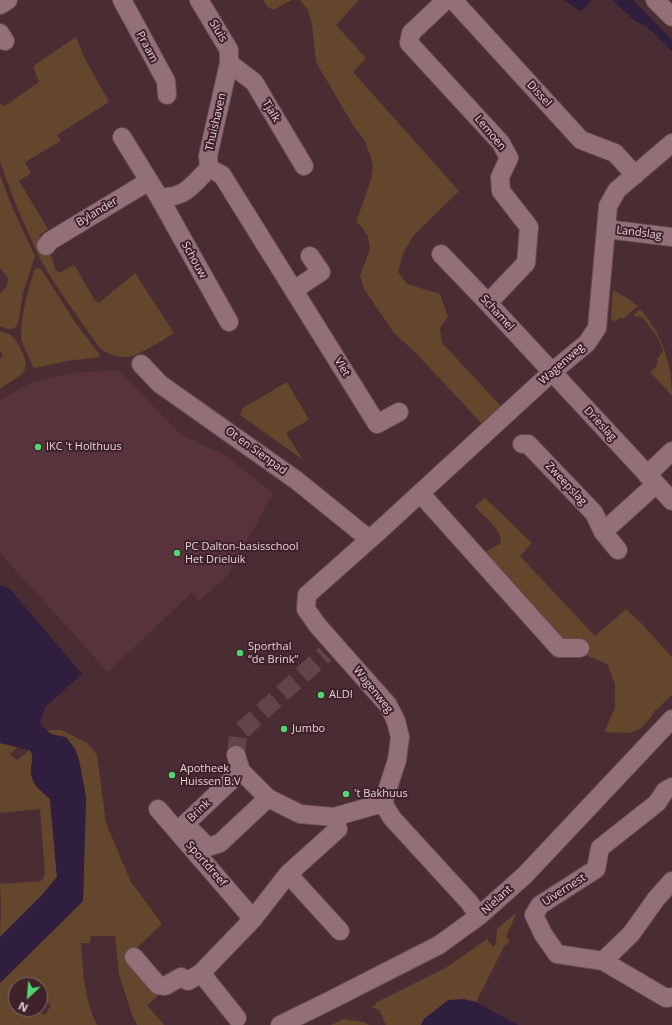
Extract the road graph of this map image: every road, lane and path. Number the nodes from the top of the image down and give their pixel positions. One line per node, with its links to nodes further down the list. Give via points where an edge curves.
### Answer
1 (8, 0): 7 (street)
2 (122, 0): 10 (street, Praam, via 166,81)
3 (199, 0): 9 (street, Sluis, via 229,50)
4 (446, 0): 24 (street, Lemoen, via 411,33 409,43 501,142 510,158 500,177 501,191 529,227 526,263)
5 (453, 0): 15 (street, Dissel, via 581,140 615,153)
6 (655, 0): 8 (street)
7 (0, 5)
8 (672, 17)
9 (229, 63): 13 (street, Tjalk, via 254,82); 14 (street, Thuishaven, via 208,156)
10 (167, 95)
11 (122, 137): 16 (street)
12 (672, 143): 15 (street, Wagenweg)
13 (304, 166)
14 (209, 168): 17 (street, via 191,188 171,198); 23 (street, Vlet, via 222,175)
15 (635, 175): 18 (street, Wagenweg, via 617,190 608,206)
16 (149, 181): 17 (street); 20 (street, Bylander, via 50,240)
17 (159, 198): 25 (street, Schouw)
18 (606, 228): 19 (street, Landslag); 27 (street, Wagenweg, via 597,328 587,343)
19 (672, 237)
20 (46, 246)
21 (441, 254): 24 (street, Schamel)
22 (310, 256): 23 (street, via 321,272)
23 (294, 290): 28 (street, Vlet, via 377,424)
24 (488, 302): 27 (street, Schamel)
25 (229, 322)
26 (141, 364): 35 (street, Ot en Sienpad, via 160,384 296,480)
27 (552, 372): 31 (street, Drieslag); 32 (street, Wagenweg)
28 (399, 412)
29 (522, 444): 34 (street, Zweepslag, via 528,444 594,513)
30 (672, 452): 31 (street)
31 (652, 480): 33 (street, Drieslag); 34 (street)
32 (420, 493): 35 (street, Wagenweg); 37 (street, via 559,648)
33 (672, 501)
34 (603, 532): 36 (street, Zweepslag)
35 (369, 540): 41 (street, Wagenweg, via 307,595 306,609 330,649 388,705 396,721 400,737 397,760)
36 (618, 550)
37 (580, 648)
38 (670, 726): 46 (street, Nielant, via 525,875)
39 (672, 787): 50 (street, Uivernest, via 665,791 657,803 600,848 596,870 540,905 534,915 557,954)
40 (268, 798): 40 (street, Brink, via 220,843 208,847 185,824 238,763); 43 (street, Brink, via 300,814)
41 (383, 803): 43 (street, Brink); 46 (street, via 392,818)
42 (158, 809): 47 (street, Sportdreef)
43 (334, 817): 44 (street, via 338,829)
44 (288, 874): 47 (street); 48 (street)
45 (672, 882): 50 (street, via 656,899 631,934)
46 (479, 916): 54 (street, Nielant, via 439,945)
47 (253, 919): 51 (street)
48 (340, 931)
49 (134, 957): 51 (street, via 158,985 165,986 181,978 188,981)
50 (602, 961): 52 (street, Uivernest, via 666,998)
51 (201, 973): 53 (street)
52 (672, 997)
53 (238, 1018)
54 (280, 1025)

